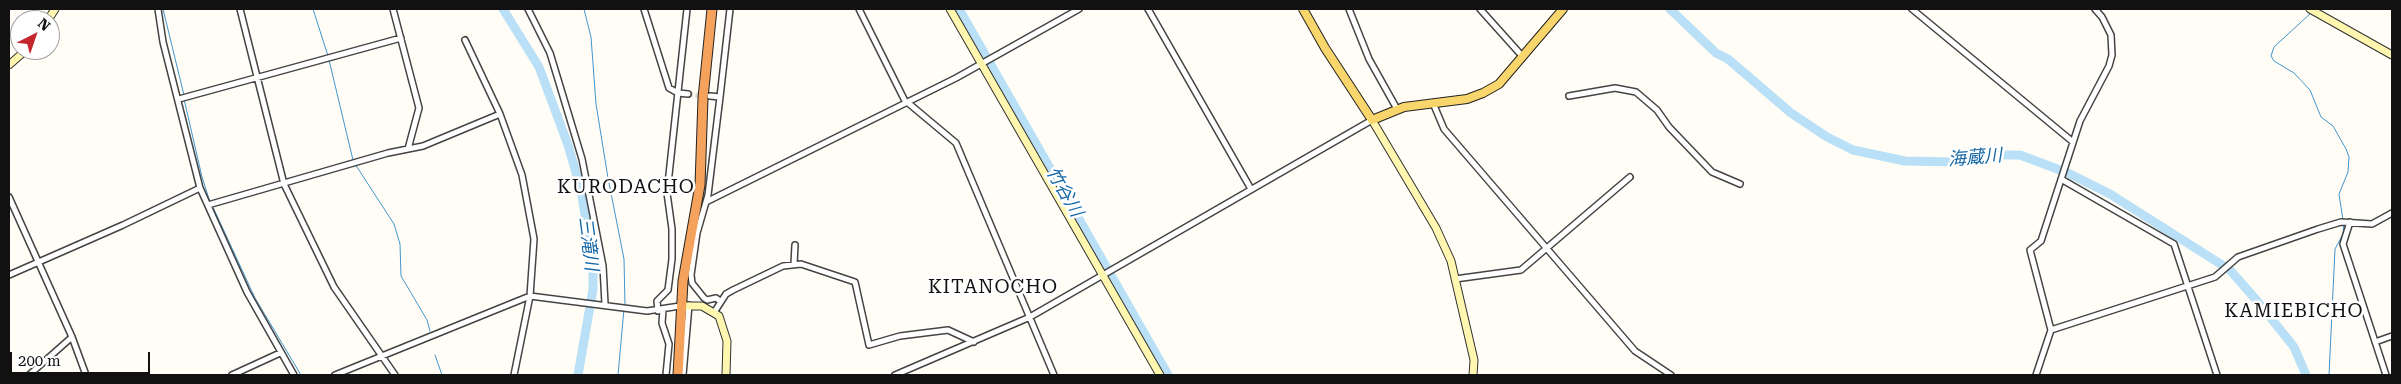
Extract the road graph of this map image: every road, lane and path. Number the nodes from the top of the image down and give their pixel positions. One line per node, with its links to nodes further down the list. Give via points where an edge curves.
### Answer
1 (158, 9): 30 (street, via 163,42)
2 (240, 9): 25 (street)
3 (393, 9): 20 (street)
4 (528, 9): 60 (street, via 550,53 582,159 603,266)
5 (644, 9): 26 (street, via 669,88)
6 (687, 9): 26 (street)
7 (712, 9): 61 (highway, via 703,98 700,185)
8 (730, 9): 31 (street)
9 (859, 9): 32 (street)
10 (950, 9): 24 (main road)
11 (1079, 9): 24 (street)
12 (1148, 9): 44 (street)
13 (1303, 9): 36 (main road)
14 (1349, 9): 34 (street, via 1369,59)
15 (1480, 9): 23 (street)
16 (1563, 9): 23 (main road)
17 (1912, 9): 37 (street)
18 (2095, 9): 37 (street, via 2109,28 2112,55)
19 (2312, 10): 22 (main road)
20 (401, 38): 25 (street); 38 (street, via 419,108)
21 (465, 40): 35 (street)
22 (2392, 55)
23 (1523, 57): 33 (main road, via 1499,84 1483,93 1468,99)
24 (983, 64): 32 (street); 54 (main road)
25 (257, 78): 30 (street); 41 (street)
26 (678, 93): 27 (street); 62 (street, via 667,193 672,259 668,290 657,301)
27 (688, 94)
28 (710, 96): 31 (street)
29 (1569, 96): 42 (street, via 1615,88 1636,92 1657,110 1712,172)
30 (182, 98): 43 (street)
31 (720, 98): 46 (street)
32 (906, 102): 46 (street); 64 (street, via 956,143)
33 (1433, 103): 34 (main road); 51 (street, via 1444,129)
34 (1397, 109): 36 (main road)
35 (500, 114): 38 (street, via 442,139); 58 (street, via 522,175 534,238)
36 (1372, 120): 44 (street); 56 (main road, via 1436,228)
37 (2073, 142): 39 (street)
38 (408, 148): 41 (street)
39 (2062, 176): 57 (street, via 2174,244); 65 (street, via 2041,241 2030,250)
40 (1630, 178): 51 (street)
41 (284, 184): 47 (street); 71 (street, via 334,287)
42 (1740, 184)
43 (200, 188): 47 (street); 52 (street)
44 (1251, 189): 54 (street)
45 (9, 197): 52 (street)
46 (706, 202): 59 (street, via 697,233 692,283 704,298)
47 (210, 204): 70 (street, via 247,292)
48 (2392, 213): 49 (street, via 2372,224)
49 (2349, 222): 57 (street, via 2236,259 2215,277); 69 (street, via 2343,244)
50 (795, 245): 53 (street)
51 (1548, 249): 56 (street, via 1521,270); 88 (street, via 1635,351)
52 (38, 261): 55 (street); 67 (street)
53 (794, 264): 59 (street, via 733,290); 68 (street, via 855,282 869,345 900,336 948,330)
54 (1104, 274): 64 (street); 86 (main road)
55 (9, 275)
56 (1456, 279): 72 (main road)
57 (2188, 286): 65 (street); 90 (street)
58 (530, 296): 60 (street); 71 (street); 79 (street)
59 (720, 301): 63 (street)
60 (605, 304): 62 (street)
61 (685, 305): 62 (street); 63 (main road); 81 (highway); 82 (street)
62 (661, 310): 80 (street, via 669,344)
63 (715, 311): 83 (main road, via 726,333)
64 (1030, 318): 68 (street); 85 (street)
65 (2051, 330): 89 (street)
66 (2392, 336): 69 (street)
67 (72, 337): 73 (street); 74 (street)
68 (974, 342): 84 (street)
69 (2375, 342): 91 (street)
70 (280, 354): 75 (street); 76 (street)
71 (382, 356): 77 (street); 78 (street)
72 (1474, 372): 87 (street)
73 (29, 375)
74 (86, 375)
75 (232, 375)
76 (294, 375)
77 (335, 375)
78 (395, 375)
79 (514, 375)
80 (666, 375)
81 (678, 375)
82 (683, 375)
83 (726, 375)
84 (895, 375)
85 (1054, 375)
86 (1160, 375)
87 (1478, 375)
88 (1669, 375)
89 (2036, 375)
90 (2217, 375)
91 (2386, 375)

